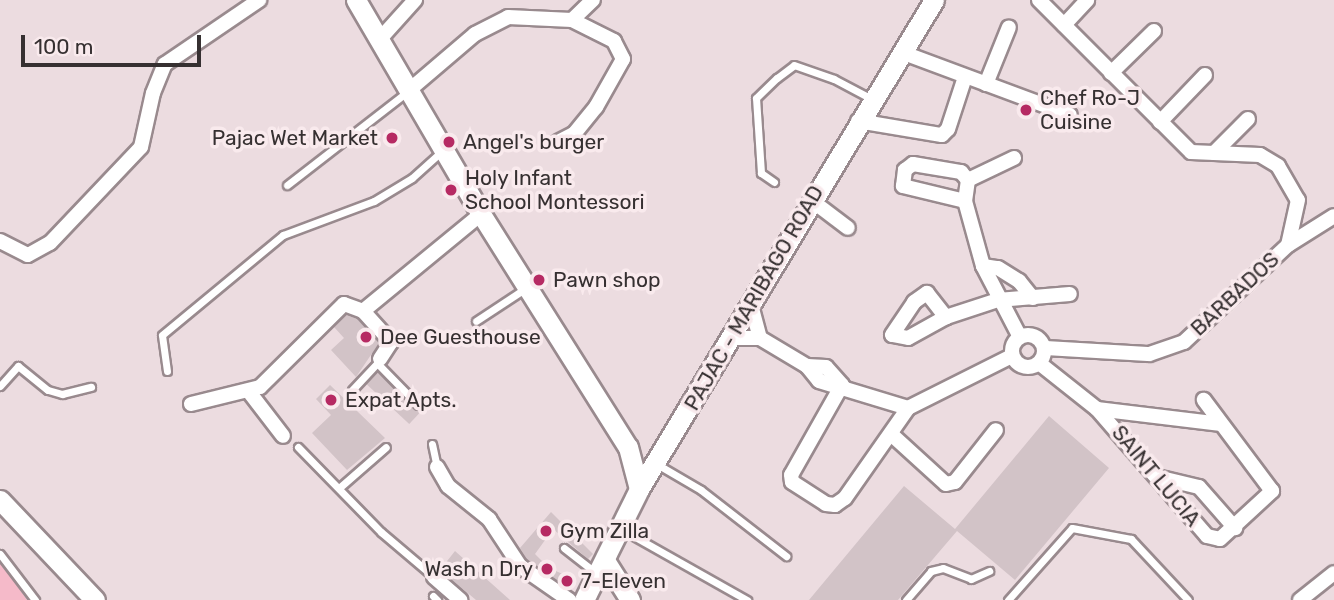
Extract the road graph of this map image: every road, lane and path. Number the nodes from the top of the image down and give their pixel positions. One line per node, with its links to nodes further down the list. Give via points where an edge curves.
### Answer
1 (259, 0): 36 (street, via 165,64 141,147 50,243 28,255)
2 (356, 0): 12 (street)
3 (415, 0): 12 (street)
4 (593, 0): 8 (street)
5 (934, 0): 13 (street, PAJAC - MARIBAGO ROAD)
6 (1039, 0): 9 (street, BARBADOS)
7 (1087, 0): 9 (street)
8 (572, 20): 18 (street, via 508,17 475,34); 24 (street, via 614,41 623,59 589,116 574,134)
9 (1064, 25): 14 (street, BARBADOS)
10 (1009, 27): 17 (street)
11 (1154, 31): 14 (street)
12 (379, 40): 18 (street)
13 (901, 52): 16 (street); 19 (street, PAJAC - MARIBAGO ROAD)
14 (1111, 73): 23 (street, BARBADOS)
15 (1205, 75): 23 (street)
16 (965, 77): 17 (street); 22 (street, via 942,135)
17 (986, 84): 20 (street)
18 (407, 92): 25 (street); 30 (lane)
19 (872, 99): 22 (street, PAJAC - MARIBAGO ROAD); 29 (lane, via 794,65 777,79 756,97 758,161 761,173)
20 (1070, 115)
21 (1248, 119): 26 (street)
22 (858, 121): 31 (street, PAJAC - MARIBAGO ROAD)
23 (1160, 122): 26 (street, BARBADOS, via 1191,152)
24 (558, 142)
25 (443, 150): 33 (street); 54 (lane, via 412,178 374,201 283,235 162,335)
26 (1214, 153): 37 (street, BARBADOS, via 1260,155 1278,166 1298,201)
27 (1014, 158): 28 (street)
28 (968, 180): 32 (street); 32 (street, via 961,172 913,164 902,177 907,187)
29 (774, 182)
30 (287, 186)
31 (811, 200): 35 (street); 43 (street, PAJAC - MARIBAGO ROAD)
32 (965, 201): 38 (street)
33 (481, 214): 39 (street); 44 (street)
34 (1334, 216): 37 (street)
35 (849, 228)
36 (0, 241)
37 (1288, 245): 50 (street, BARBADOS, via 1190,337 1169,350 1143,354)
38 (983, 266): 41 (street, via 999,268); 42 (street)
39 (526, 287): 46 (lane); 72 (street)
40 (1070, 294): 41 (street)
41 (1033, 298): 42 (street)
42 (998, 300): 45 (street); 47 (street)
43 (750, 301): 48 (street, PAJAC - MARIBAGO ROAD); 49 (street)
44 (363, 311): 52 (street, via 391,342); 59 (street, via 344,304)
45 (946, 317)
46 (476, 321)
47 (1020, 337): 50 (street, via 1033,336); 51 (street)
48 (730, 338): 49 (street); 73 (street, PAJAC - MARIBAGO ROAD)
49 (760, 338): 55 (street, via 807,366 820,381)
50 (1044, 348): 53 (street)
51 (1012, 356): 53 (street, via 1023,367); 63 (street)
52 (379, 361): 58 (lane); 62 (lane)
53 (1039, 363): 64 (street, SAINT LUCIA)
54 (167, 370)
55 (842, 384): 63 (street); 67 (street, via 793,469 792,482 835,505 845,498)
56 (0, 386): 57 (lane, via 18,366 48,390 62,394)
57 (91, 387)
58 (352, 390)
59 (250, 393): 61 (street); 68 (street)
60 (1203, 400): 65 (street)
61 (191, 404)
62 (418, 405)
63 (908, 408): 67 (street)
64 (1097, 409): 65 (street); 75 (street, SAINT LUCIA)
65 (1221, 424): 79 (street, via 1272,491)
66 (996, 430): 67 (street, via 955,482 946,484)
67 (891, 434)
68 (283, 436)
69 (432, 444): 74 (lane)
70 (298, 447): 76 (lane)
71 (386, 447): 76 (lane)
72 (628, 447): 73 (street); 77 (street)
73 (657, 459): 77 (street, PAJAC - MARIBAGO ROAD); 83 (lane)
74 (438, 467): 91 (street, via 448,486 489,519 520,566)
75 (1157, 477): 79 (street, via 1199,486); 79 (street, SAINT LUCIA, via 1207,536 1220,539)
76 (339, 488): 87 (lane)
77 (639, 489): 80 (street, PAJAC - MARIBAGO ROAD)
78 (0, 500): 88 (street)
79 (1235, 528)
80 (621, 529): 84 (street, PAJAC - MARIBAGO ROAD); 94 (lane)
81 (564, 548): 84 (lane)
82 (0, 554): 89 (lane)
83 (786, 556)
84 (602, 568): 92 (street, PAJAC - MARIBAGO ROAD); 93 (street)
85 (989, 571): 95 (lane, via 971,579 943,568 931,571)
86 (1334, 573): 98 (street)
87 (434, 577): 90 (street)
88 (92, 599)
89 (35, 600)
90 (460, 600)
91 (569, 600)
92 (584, 600)
93 (630, 600)
94 (747, 600)
95 (906, 600)
96 (1009, 600): 97 (lane, via 1072,528 1131,539)
97 (1188, 600)
98 (1300, 600)

